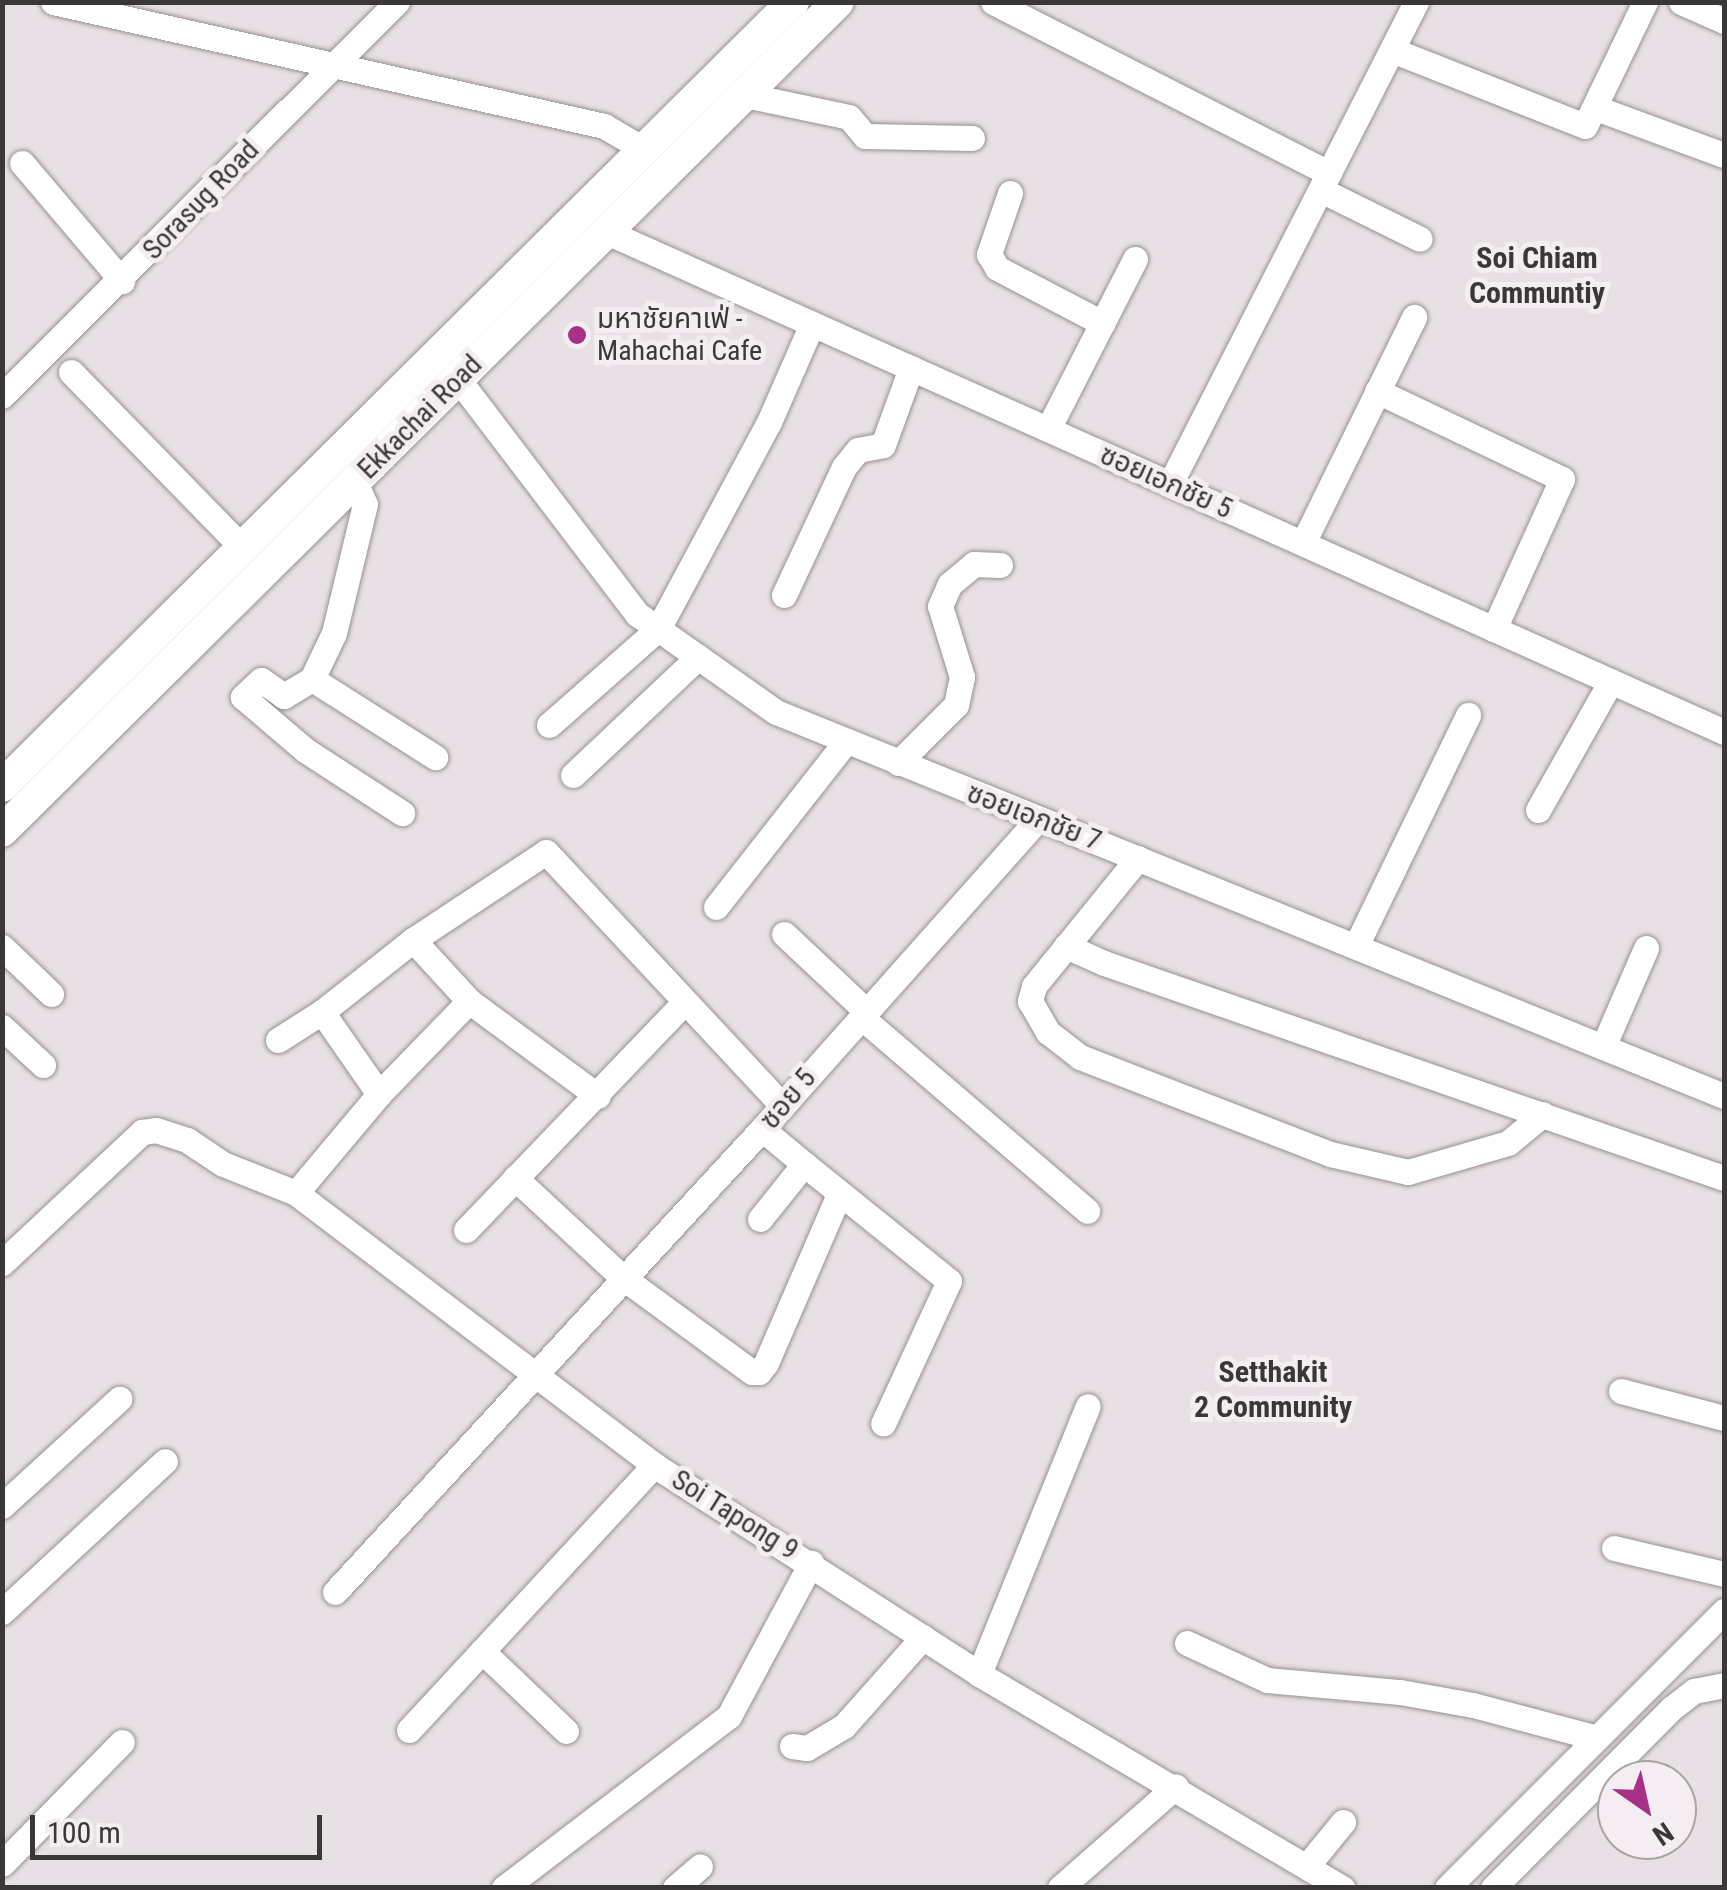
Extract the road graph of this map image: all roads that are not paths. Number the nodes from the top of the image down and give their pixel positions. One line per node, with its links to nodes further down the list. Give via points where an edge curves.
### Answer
1 (397, 2): 11 (street, Sorasug Road)
2 (793, 2): 15 (main road, Ekkachai Road)
3 (838, 2): 12 (main road, Ekkachai Road)
4 (992, 2): 18 (street)
5 (1416, 2): 10 (street)
6 (1645, 2): 13 (street)
7 (1682, 2): 9 (street)
8 (67, 4): 11 (street)
9 (1724, 21)
10 (1392, 50): 13 (street, via 1577,124 1585,126); 18 (street)
11 (332, 65): 15 (street, via 604,126); 23 (street, Sorasug Road)
12 (744, 95): 14 (street, via 849,117 865,136); 20 (main road, Ekkachai Road)
13 (1596, 108): 16 (street)
14 (972, 138)
15 (645, 150): 36 (main road, Ekkachai Road)
16 (1724, 155)
17 (22, 163): 23 (street)
18 (1325, 182): 21 (street); 34 (street)
19 (1010, 192): 25 (street, via 989,254 997,268)
20 (607, 232): 26 (street, ซอยเอกชัย 5); 29 (main road, Ekkachai Road)
21 (1420, 239)
22 (1135, 259): 25 (street)
23 (122, 281): 31 (street, Sorasug Road)
24 (1414, 317): 30 (street)
25 (1102, 323): 32 (street)
26 (812, 324): 27 (street, ซอยเอกชัย 5); 40 (street, via 769,422)
27 (911, 368): 32 (street, ซอยเอกชัย 5); 38 (street, via 883,445 858,450 844,468)
28 (71, 372): 36 (street)
29 (458, 380): 33 (main road, Ekkachai Road); 40 (street, ซอยเอกชัย 7, via 637,614)
30 (1377, 391): 35 (street); 39 (street, via 1562,479)
31 (2, 396)
32 (1048, 430): 34 (street, ซอยเอกชัย 5)
33 (354, 482): 42 (street, via 365,504 334,633); 55 (main road, Ekkachai Road)
34 (1170, 484): 35 (street, ซอยเอกชัย 5)
35 (1303, 544): 39 (street, ซอยเอกชัย 5)
36 (243, 548): 51 (main road, Ekkachai Road)
37 (1000, 565): 49 (street, via 974,564 950,584 940,606 962,677 956,705)
38 (784, 596)
39 (1494, 628): 43 (street, ซอยเอกชัย 5)
40 (658, 629): 41 (street, ซอยเอกชัย 7); 45 (street)
41 (698, 657): 47 (street, ซอยเอกชัย 7, via 776,712); 50 (street)
42 (312, 678): 48 (street); 53 (street, via 284,696 261,680 243,697 305,750)
43 (1611, 681): 46 (street, ซอยเอกชัย 5); 52 (street)
44 (1468, 715): 61 (street)
45 (549, 725)
46 (1724, 732)
47 (846, 741): 49 (street, ซอยเอกชัย 7); 57 (street)
48 (435, 757)
49 (898, 762): 54 (street, ซอยเอกชัย 7)
50 (573, 775)
51 (2, 786)
52 (1538, 810)
53 (402, 813)
54 (1037, 820): 56 (street, ซอยเอกชัย 7); 68 (street, ซอย 5)
55 (2, 831)
56 (1138, 858): 60 (street); 61 (street, ซอยเอกชัย 7)
57 (716, 907)
58 (784, 934): 68 (street)
59 (413, 940): 65 (street); 66 (street, via 546,852); 67 (street)
60 (1066, 946): 77 (street); 77 (street, via 1030,1001 1048,1032 1080,1057 1330,1154 1408,1172 1508,1142)
61 (1356, 946): 71 (street, ซอยเอกชัย 7)
62 (2, 948): 64 (street)
63 (1646, 948): 71 (street)
64 (51, 994)
65 (469, 1001): 73 (street); 74 (street)
66 (684, 1003): 74 (street); 76 (street)
67 (322, 1012): 70 (street); 73 (street)
68 (864, 1014): 76 (street, ซอย 5); 84 (street)
69 (2, 1027): 72 (street)
70 (278, 1040)
71 (1603, 1046): 75 (street, ซอยเอกชัย 7)
72 (44, 1065)
73 (379, 1094): 82 (street)
74 (598, 1096): 80 (street)
75 (1724, 1096)
76 (782, 1105): 78 (street, ซอย 5)
77 (1543, 1114): 81 (street)
78 (762, 1129): 79 (street); 88 (street, ซอย 5)
79 (804, 1164): 83 (street); 85 (street)
80 (515, 1178): 86 (street); 88 (street)
81 (1724, 1178)
82 (296, 1193): 87 (street, Soi Tapong 9, via 222,1164 170,1132 142,1132); 89 (street, Soi Tapong 9)
83 (839, 1194): 88 (street, via 759,1372); 94 (street, via 949,1282)
84 (1087, 1211)
85 (760, 1219)
86 (466, 1230)
87 (2, 1263)
88 (622, 1277): 89 (street, ซอย 5)
89 (537, 1375): 96 (street, Soi Tapong 9); 101 (street, ซอย 5)
90 (1620, 1391): 93 (street)
91 (119, 1399): 97 (street)
92 (1088, 1406): 107 (street)
93 (1724, 1418)
94 (883, 1424)
95 (166, 1461): 103 (street)
96 (654, 1465): 99 (street, Soi Tapong 9); 106 (street)
97 (2, 1506)
98 (1614, 1548): 100 (street)
99 (811, 1562): 104 (street, Soi Tapong 9); 119 (street, via 730,1716)
100 (1724, 1574)
101 (335, 1592)
102 (1724, 1611): 111 (street)
103 (2, 1612)
104 (923, 1637): 107 (street, Soi Tapong 9); 113 (street, via 844,1726 807,1748)
105 (1187, 1643): 111 (street, via 1267,1680 1454,1702)
106 (482, 1651): 109 (street); 110 (street)
107 (979, 1674): 114 (street, Soi Tapong 9)
108 (1724, 1685): 124 (street, via 1694,1691 1672,1708)
109 (409, 1730)
110 (566, 1731)
111 (1597, 1738): 123 (street)
112 (122, 1742): 116 (street)
113 (792, 1746)
114 (1176, 1786): 118 (street, Soi Tapong 9); 121 (street)
115 (1343, 1822): 118 (street)
116 (2, 1864)
117 (700, 1866): 120 (street)
118 (1307, 1866): 122 (street, Soi Tapong 9)
119 (504, 1888)
120 (675, 1888)
121 (1060, 1888)
122 (1343, 1888)
123 (1447, 1888)
124 (1493, 1888)

